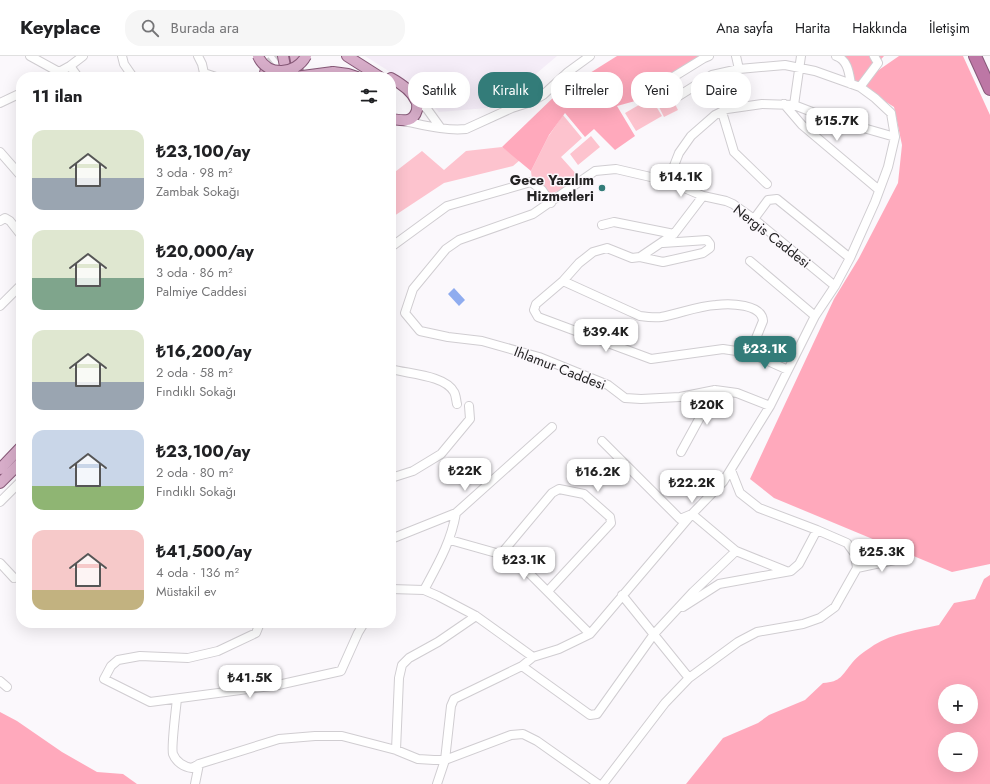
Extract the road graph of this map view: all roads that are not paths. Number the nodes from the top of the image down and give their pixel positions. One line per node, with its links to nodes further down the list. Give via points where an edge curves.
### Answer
1 (30, 56): 22 (street)
2 (83, 56): 19 (street)
3 (122, 56): 24 (street)
4 (198, 56): 25 (street)
5 (255, 56): 26 (main road)
6 (258, 56): 9 (main road, bridge, via 269,68 282,71 295,68)
7 (283, 56): 27 (main road)
8 (295, 56): 28 (main road)
9 (306, 56)
10 (347, 56): 29 (main road)
11 (358, 56): 30 (main road)
12 (590, 56): 47 (street, via 531,102 466,128)
13 (709, 56): 21 (street, via 670,79 669,85 677,97 712,75)
14 (736, 56): 21 (street)
15 (801, 56): 20 (street)
16 (836, 56): 32 (street, via 847,64)
17 (874, 56): 34 (street, via 878,64)
18 (975, 56): 35 (highway)
19 (70, 66): 22 (street); 23 (street)
20 (799, 68): 21 (street, via 785,65); 32 (street); 41 (street)
21 (739, 69)
22 (59, 72)
23 (74, 72)
24 (130, 72)
25 (203, 72)
26 (264, 72)
27 (286, 72)
28 (297, 72)
29 (372, 72)
30 (382, 72)
31 (396, 82): 36 (main road)
32 (851, 84): 34 (street)
33 (396, 87): 38 (main road)
34 (860, 87): 48 (street, via 891,113)
35 (990, 89)
36 (408, 91)
37 (16, 95): 39 (street)
38 (408, 95)
39 (0, 103)
40 (784, 104): 41 (street); 44 (street, via 762,104); 53 (street, via 802,125)
41 (794, 104): 48 (street, via 826,117)
42 (417, 108): 46 (main road, via 410,120)
43 (426, 108): 47 (street)
44 (722, 112): 51 (street, via 691,136 679,154); 52 (street, via 734,152)
45 (396, 118): 46 (main road)
46 (404, 121): 47 (street)
47 (440, 128)
48 (896, 137): 53 (street)
49 (0, 152): 50 (street)
50 (16, 170)
51 (668, 181): 54 (street, Nergis Caddesi); 55 (street, Nergis Caddesi, via 616,169 595,171)
52 (767, 184)
53 (879, 190): 64 (street)
54 (703, 196): 56 (street, Nergis Caddesi, via 726,201); 60 (street)
55 (551, 203): 61 (street, via 542,190 532,182 447,206); 74 (street, Ihlamur Caddesi, via 533,214 459,240 446,249 413,289 406,313 420,331 482,341 539,357 608,385 625,398 641,400 680,397)
56 (754, 219): 64 (street, via 768,200 777,199); 67 (street, Nergis Caddesi)
57 (0, 220): 59 (street, via 5,218)
58 (602, 225): 60 (street, via 614,222)
59 (16, 229)
60 (674, 234): 62 (street)
61 (396, 243)
62 (661, 243): 63 (street); 63 (street, via 707,240 710,248 703,253 663,262)
63 (640, 257): 66 (street, via 632,258 607,248 593,252 579,263)
64 (850, 258): 67 (street)
65 (750, 261): 70 (street)
66 (563, 282): 71 (street, via 650,318 717,304 756,309 763,316 763,321); 71 (street, via 536,304 534,310 538,317 651,359 723,348)
67 (835, 286): 70 (street)
68 (16, 290): 69 (street)
69 (0, 306)
70 (815, 316): 73 (street)
71 (750, 353): 73 (street)
72 (396, 370): 75 (street, via 445,382 454,392)
73 (788, 370): 77 (street)
74 (715, 390): 77 (street, via 737,393); 80 (street)
75 (457, 404)
76 (469, 406): 85 (street, via 470,419 441,454 413,471)
77 (770, 406): 84 (street)
78 (552, 427): 91 (street)
79 (602, 441): 92 (street, via 680,519)
80 (681, 452)
81 (16, 463): 83 (main road)
82 (16, 464): 88 (main road)
83 (0, 469)
84 (731, 470): 86 (street); 87 (street)
85 (396, 476)
86 (735, 479): 87 (street); 93 (street, via 740,493 759,508)
87 (723, 482): 92 (street)
88 (0, 483)
89 (16, 486): 90 (street)
90 (0, 502)
91 (456, 513): 94 (street); 95 (street)
92 (692, 514): 96 (street); 106 (street)
93 (817, 530): 100 (street, via 847,544 855,554); 101 (street, via 799,564 791,571)
94 (396, 537)
95 (450, 540): 97 (street); 104 (street)
96 (736, 551): 101 (street); 107 (street)
97 (501, 554): 105 (street, via 514,558); 105 (street, via 552,493 559,489 584,494 610,517 611,523)
98 (904, 558): 100 (street)
99 (0, 563): 102 (street)
100 (857, 568): 115 (street, via 835,606 820,618 803,624 757,632 738,642)
101 (786, 571): 107 (street, via 719,584)
102 (14, 578)
103 (396, 589): 104 (street)
104 (424, 590): 108 (street)
105 (548, 591): 111 (street)
106 (622, 595): 111 (street); 112 (street)
107 (671, 614): 112 (street)
108 (476, 616): 113 (street); 119 (street, via 402,665 399,678)
109 (258, 628): 118 (street, via 256,633 218,651 188,658 140,656 118,660 111,666 104,679 150,702)
110 (361, 628): 118 (street, via 341,671 278,685)
111 (590, 634): 113 (street, via 559,649)
112 (654, 634): 114 (street, via 598,714 590,715); 115 (street)
113 (533, 657): 114 (street)
114 (522, 666): 120 (street, via 454,699)
115 (689, 678): 125 (street, via 665,703)
116 (0, 681): 117 (street)
117 (7, 687)
118 (177, 700): 121 (street, via 172,753 179,763 186,767 192,768)
119 (396, 750): 120 (street, via 418,759); 121 (street, via 342,736 316,736 279,739)
120 (445, 760): 123 (street); 124 (street, via 511,735 523,734)
121 (199, 764): 122 (street)
122 (195, 784)
123 (437, 784)
124 (598, 784)
125 (603, 784)

